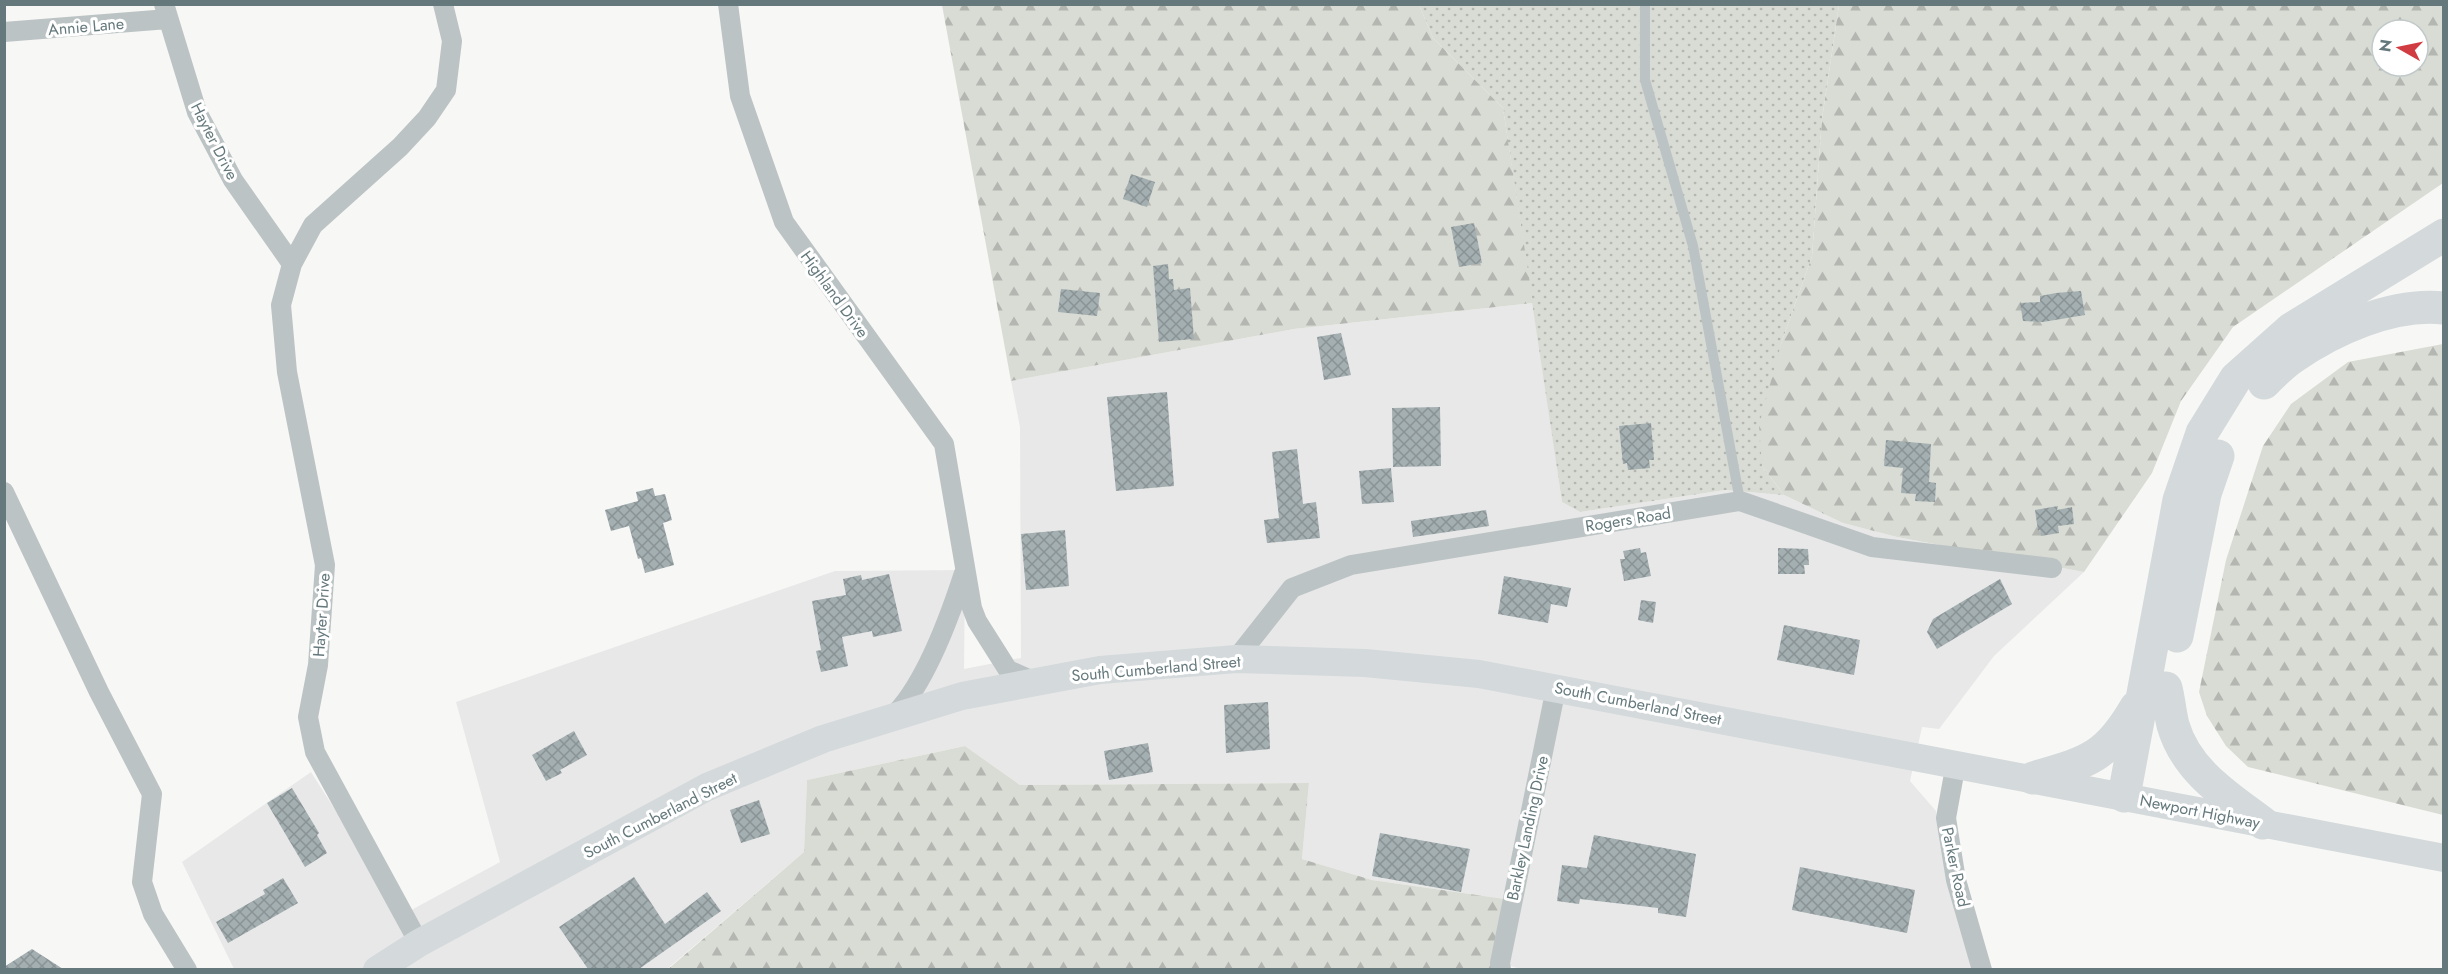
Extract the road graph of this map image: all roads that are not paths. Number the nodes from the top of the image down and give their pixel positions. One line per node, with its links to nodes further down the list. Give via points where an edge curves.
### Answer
1 (443, 4): 7 (street, Hayter Drive, via 452,41 446,90 400,147 313,225)
2 (728, 4): 12 (street, Highland Drive, via 740,96 784,222 945,444)
3 (1645, 4): 10 (lane, via 1645,80 1693,246)
4 (166, 12): 5 (street, Annie Lane); 7 (street, Hayter Drive, via 197,112 233,180)
5 (4, 32)
6 (2444, 235): 16 (highway, via 2291,329 2236,378 2202,433 2179,500)
7 (292, 264): 23 (street, Hayter Drive, via 281,305 287,372 325,565 318,665 308,717 315,752)
8 (2444, 308): 16 (highway, via 2381,314 2332,334 2291,358 2255,391 2223,440 2205,494)
9 (4, 492): 24 (street, via 152,794 142,882 153,914)
10 (1740, 501): 11 (street, Rogers Road, via 1872,547); 13 (street, Rogers Road, via 1351,565 1292,588)
11 (2052, 568)
12 (965, 570): 14 (street, Highland Drive, via 977,621 1000,660 1008,670); 17 (street, via 950,616 923,672)
13 (1236, 659): 14 (main road, South Cumberland Street, via 1100,670); 15 (main road, South Cumberland Street, via 1427,668)
14 (1035, 682): 17 (main road, South Cumberland Street, via 962,696)
15 (1556, 688): 18 (main road, South Cumberland Street); 26 (street, Barkley Landing Drive)
16 (2154, 691): 19 (highway, via 2100,753); 20 (highway); 21 (highway, via 2185,752 2206,780)
17 (891, 717): 23 (main road, South Cumberland Street, via 823,738 707,787)
18 (1956, 763): 19 (main road, Newport Highway); 27 (street, Parker Road, via 1947,818 1956,880)
19 (2032, 778): 20 (main road, Newport Highway)
20 (2134, 798): 21 (main road, Newport Highway)
21 (2263, 823): 22 (main road, Newport Highway)
22 (2444, 858)
23 (419, 943): 25 (main road, South Cumberland Street)
24 (187, 969)
25 (377, 969)
26 (1501, 969)
27 (1982, 969)

